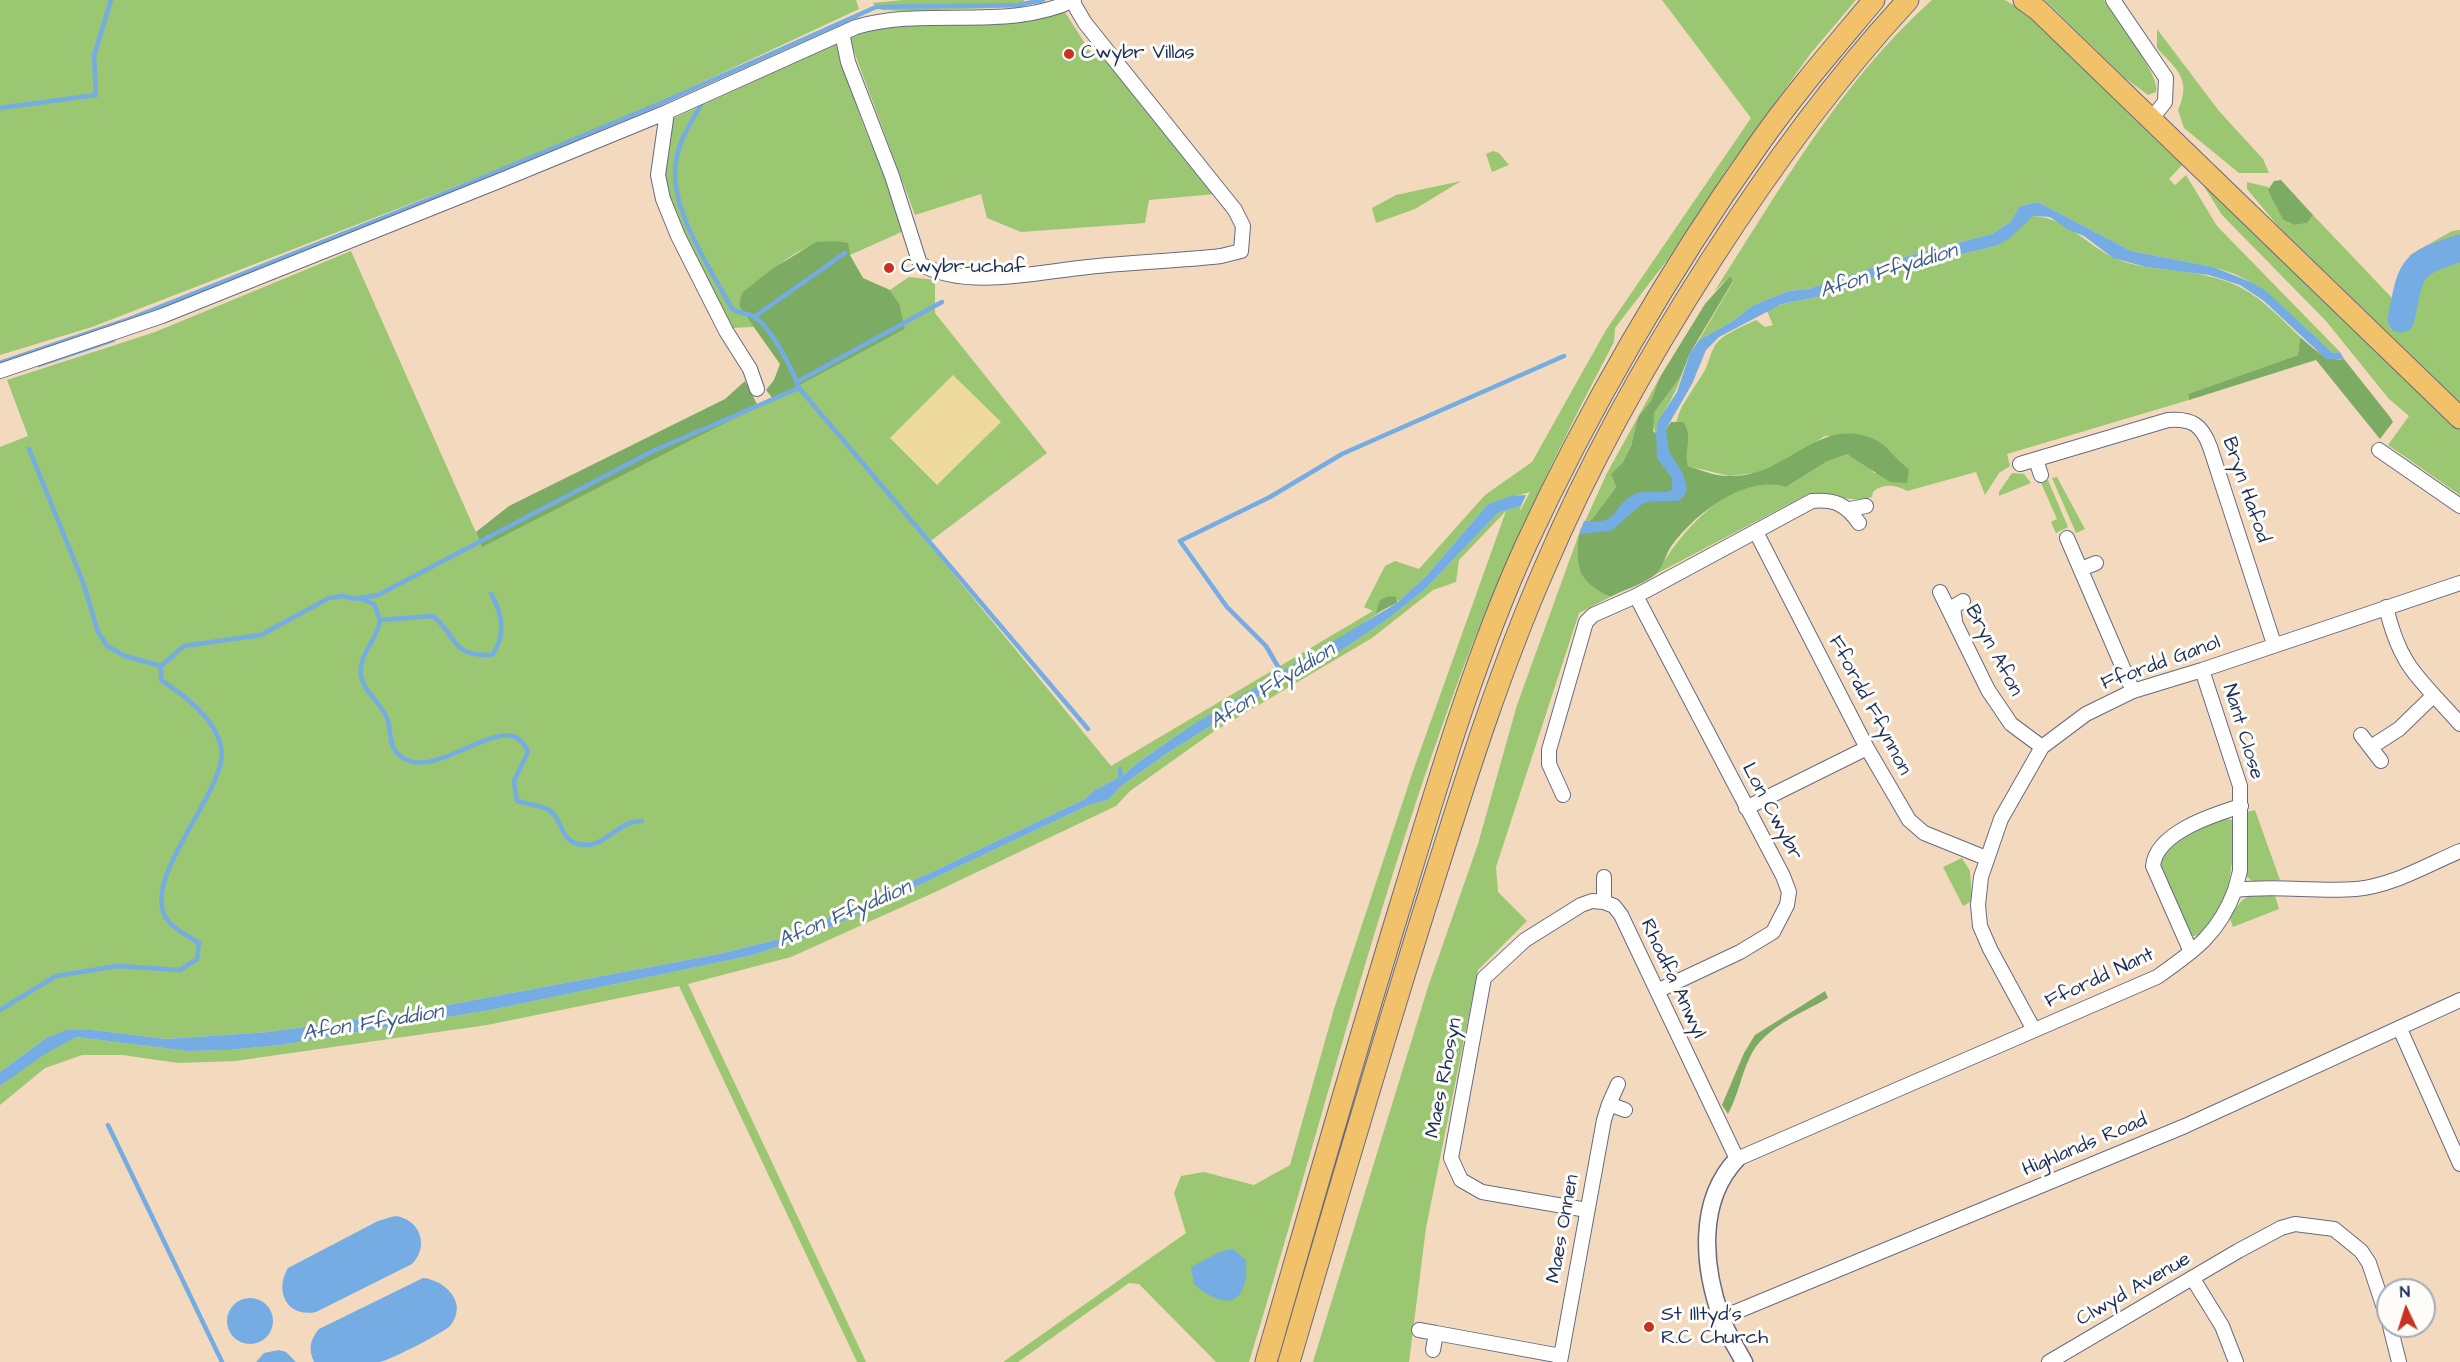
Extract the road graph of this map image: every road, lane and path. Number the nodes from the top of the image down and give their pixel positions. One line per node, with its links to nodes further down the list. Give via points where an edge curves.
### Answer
1 (1874, 0): 67 (main road, via 1756,147 1672,276 1581,433 1524,549 1475,671 1433,799)
2 (1908, 0): 68 (main road, via 1866,46 1748,202 1663,335 1577,494 1497,684 1390,1022)
3 (2113, 0): 8 (street, via 2166,78 2165,102)
4 (1073, 1): 6 (street, via 1029,14 874,22); 6 (street, via 1085,23 1235,210 1243,226 1241,251 1016,276 948,275 920,264 848,62)
5 (2031, 3): 8 (main road)
6 (843, 33): 7 (street)
7 (667, 112): 9 (street, via 162,316); 10 (street, via 657,175 663,199)
8 (2152, 118): 11 (main road)
9 (0, 371)
10 (757, 389)
11 (2460, 418)
12 (2036, 460): 13 (street, Bryn Hafod); 15 (street); 30 (street, Bryn Hafod, via 2168,420 2187,418 2197,424 2210,447)
13 (2020, 464)
14 (2377, 465): 17 (street, via 2384,453)
15 (2041, 475)
16 (1866, 506): 18 (street)
17 (2460, 506)
18 (1850, 509): 19 (street); 20 (street, via 1825,500 1812,501)
19 (1858, 523)
20 (1756, 532): 26 (street); 38 (street, Ffordd Ffynnon)
21 (2067, 538): 23 (street)
22 (2096, 563): 23 (street)
23 (2081, 569): 32 (street)
24 (2460, 583): 28 (street, Ffordd Ganol)
25 (1940, 592): 29 (street, Bryn Afon)
26 (1636, 596): 40 (street, via 1610,606 1586,622 1548,750 1551,782); 42 (street, Lon Cwybr)
27 (1963, 601): 29 (street, via 1953,607)
28 (2386, 607): 30 (street, Ffordd Ganol); 33 (street, via 2402,658)
29 (1956, 623): 36 (street, Bryn Afon, via 1988,690 2011,724)
30 (2274, 644): 31 (street, Ffordd Ganol)
31 (2202, 670): 32 (street, Ffordd Ganol); 41 (street, Nant Close, via 2236,768)
32 (2133, 691): 36 (street, Ffordd Ganol, via 2086,714)
33 (2433, 696): 34 (street); 37 (street, via 2399,729)
34 (2460, 724)
35 (2361, 735): 37 (street)
36 (2042, 747): 44 (street, Ffordd Ganol, via 2001,819)
37 (2371, 747): 39 (street)
38 (1867, 748): 42 (street); 44 (street, Ffordd Ffynnon, via 1909,820 1924,833)
39 (2381, 761)
40 (1563, 795)
41 (2241, 806): 46 (street, Nant Close, via 2240,871); 48 (street, Nant Close, via 2217,813 2165,840 2154,857 2153,866)
42 (1746, 808): 49 (street, Lon Cwybr, via 1789,892 1781,920 1773,932 1740,952)
43 (2460, 851): 46 (street, via 2386,883 2358,889 2261,886)
44 (1986, 858): 52 (street, Ffordd Ganol, via 1978,905 1980,926)
45 (1604, 877): 47 (street)
46 (2235, 890): 48 (street, Ffordd Nant, via 2219,926)
47 (1604, 902): 49 (street, Rhodfa Anwyl, via 1621,915); 58 (street, Maes Rhosyn, via 1581,905 1525,940 1484,978 1451,1158 1461,1180 1482,1192)
48 (2191, 952): 52 (street, Ffordd Nant, via 2157,977)
49 (1657, 991): 56 (street, Rhodfa Anwyl)
50 (2460, 1000): 51 (street, Highlands Road)
51 (2400, 1029): 57 (street); 61 (street, Highlands Road, via 2185,1126)
52 (2034, 1030): 56 (street, Ffordd Nant)
53 (1618, 1084): 54 (street, Maes Onnen)
54 (1609, 1104): 55 (street); 58 (street, Maes Onnen)
55 (1625, 1110)
56 (1737, 1159): 61 (street, via 1718,1186 1706,1238)
57 (2460, 1164)
58 (1587, 1210): 66 (street, Maes Onnen)
59 (2193, 1279): 60 (street, Clwyd Avenue, via 2238,1251 2295,1224 2334,1230 2361,1251); 70 (street, Clwyd Avenue); 71 (street, via 2222,1326)
60 (2376, 1284)
61 (1721, 1318): 69 (street)
62 (1419, 1330): 63 (street)
63 (1436, 1333): 65 (street); 66 (street)
64 (2393, 1338): 72 (street)
65 (1433, 1350)
66 (1561, 1359)
67 (1266, 1362)
68 (1289, 1362)
69 (1744, 1362)
70 (2049, 1362)
71 (2236, 1362)
72 (2399, 1362)

